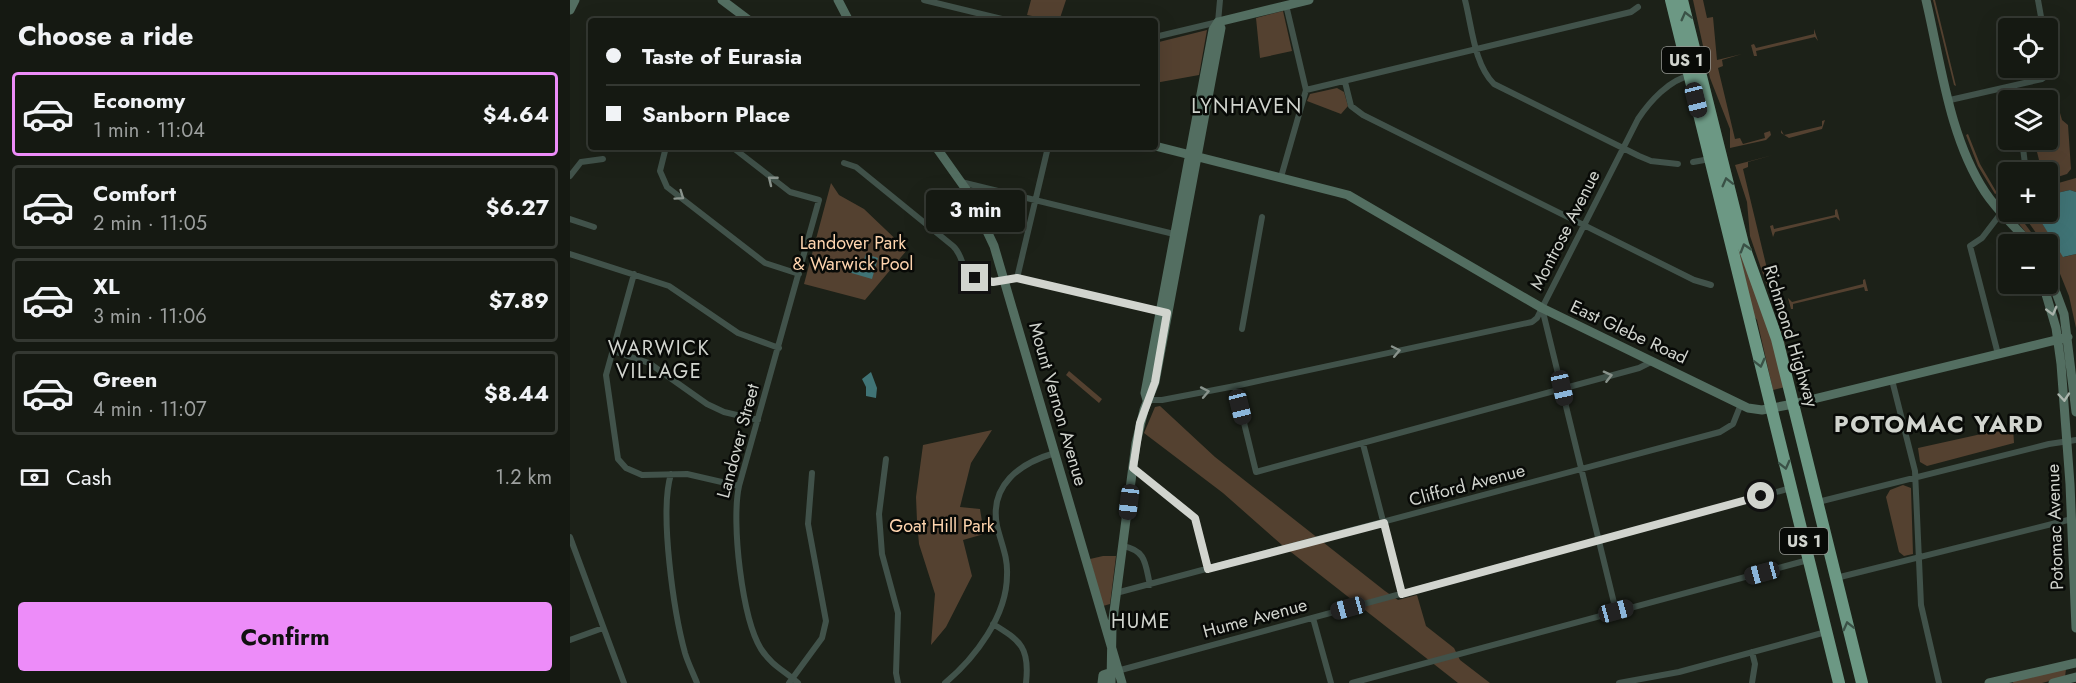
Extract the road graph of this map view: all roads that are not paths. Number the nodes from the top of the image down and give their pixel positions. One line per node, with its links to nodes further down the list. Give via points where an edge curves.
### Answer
1 (575, 0): 14 (street)
2 (722, 0): 15 (street)
3 (838, 0): 16 (street)
4 (924, 0): 17 (street)
5 (1220, 0): 19 (street)
6 (1309, 0): 12 (street)
7 (1466, 0): 21 (street)
8 (1671, 0): 22 (highway, Richmond Highway / US 1)
9 (1682, 0): 22 (highway, Richmond Highway / US 1, one-way to 9)
10 (1926, 0): 28 (street)
11 (2038, 0): 18 (street)
12 (1286, 5): 19 (street); 26 (street)
13 (1638, 7): 21 (street, via 1631,12)
14 (570, 10)
15 (746, 18)
16 (847, 18)
17 (998, 18)
18 (2041, 18)
19 (1218, 22): 20 (street); 35 (street, via 1221,28)
20 (1158, 36)
21 (1478, 50): 24 (street); 30 (street, via 1484,72 1494,84)
22 (1695, 74): 30 (street, Montrose Avenue, via 1671,84 1653,100); 36 (highway, Richmond Highway / US 1)
23 (2043, 78): 25 (street)
24 (1345, 82): 26 (street); 50 (street, via 1352,106 1362,116)
25 (2009, 87): 27 (street); 28 (street)
26 (1306, 90): 42 (street)
27 (2010, 90)
28 (1950, 100): 45 (street, via 1968,160)
29 (1158, 147): 35 (street, East Glebe Road)
30 (1623, 148): 40 (street, via 1651,161); 50 (street, Montrose Avenue)
31 (665, 150): 56 (street, one-way to 56, via 660,171 667,187 765,263)
32 (736, 150): 56 (street, Landover Street, one-way to 32, via 819,200 790,192)
33 (938, 150): 43 (street, Mount Vernon Avenue)
34 (1047, 150): 44 (street)
35 (1194, 155): 42 (street, East Glebe Road); 53 (street)
36 (1716, 158): 38 (street); 76 (highway, Richmond Highway / US 1, one-way to 36, via 1777,339); 77 (highway, Richmond Highway / US 1, one-way to 77, via 1738,296)
37 (603, 159): 41 (street, via 581,162)
38 (1693, 162)
39 (844, 163): 58 (street, via 856,167 953,246 970,276 984,281)
40 (1678, 164)
41 (570, 176)
42 (1281, 177): 62 (street, East Glebe Road, via 1357,200)
43 (962, 182): 44 (street); 58 (street, Mount Vernon Avenue, via 985,223)
44 (1035, 200): 53 (street); 57 (street)
45 (1998, 209)
46 (1262, 217): 64 (street)
47 (570, 219): 51 (street)
48 (2000, 222): 69 (street, via 1971,246)
49 (2009, 222): 52 (street)
50 (1584, 226): 59 (street); 62 (street, Montrose Avenue)
51 (594, 227)
52 (2020, 234)
53 (1178, 235): 63 (street)
54 (570, 254): 55 (street)
55 (634, 274): 67 (street, via 669,286 738,333); 68 (street)
56 (799, 274): 67 (street, Landover Street)
57 (1017, 278): 58 (street); 63 (street)
58 (1006, 280): 82 (street, Mount Vernon Avenue)
59 (1711, 285)
60 (2046, 294): 66 (street, Potomac Avenue, one-way to 66)
61 (2057, 294): 65 (street)
62 (1542, 308): 70 (street, East Glebe Road); 72 (street, one-way to 62, via 1532,322); 73 (street, Montrose Avenue)
63 (1164, 312): 74 (street, via 1155,382)
64 (1242, 329)
65 (2068, 337): 66 (street, East Glebe Road); 78 (street)
66 (2058, 339): 69 (street, East Glebe Road); 80 (street, Potomac Avenue, one-way to 80)
67 (779, 348): 79 (street, Landover Street)
68 (613, 351): 79 (street, via 649,363 707,404); 87 (street, via 607,383 618,459 626,468 642,475)
69 (1998, 354): 71 (street, East Glebe Road)
70 (1653, 361): 73 (street, one-way to 70); 75 (street, East Glebe Road)
71 (1893, 380): 76 (street, East Glebe Road); 88 (street)
72 (1235, 386): 74 (street, one-way to 72); 81 (street, via 1256,472)
73 (1562, 388): 81 (street); 85 (street, Montrose Avenue)
74 (1147, 400): 84 (street)
75 (1741, 404): 77 (street, East Glebe Road, via 1753,410); 85 (street, Clifford Avenue, via 1733,424 1725,430)
76 (1793, 404): 77 (street, East Glebe Road); 91 (highway, Richmond Highway / US 1)
77 (1772, 409): 90 (highway, Richmond Highway / US 1, one-way to 90)
78 (2076, 412)
79 (758, 420): 89 (street, Landover Street)
80 (2072, 440): 88 (street); 92 (street, Potomac Avenue)
81 (1363, 444): 93 (street)
82 (1055, 453): 107 (street, via 1022,466 1000,491 996,517 1006,553 1007,575); 112 (street, Mount Vernon Avenue)
83 (885, 459): 121 (street, via 879,514 882,554 898,613)
84 (1133, 468): 96 (street); 100 (street, via 1195,518)
85 (1581, 469): 93 (street, Clifford Avenue); 95 (street, Montrose Avenue)
86 (812, 473): 118 (street, via 808,524 826,621 822,638)
87 (671, 474): 89 (street); 120 (street, via 665,514 671,567 684,650)
88 (1916, 477): 91 (street); 98 (street)
89 (739, 486): 118 (street, Landover Street, via 736,523 752,630 777,670)
90 (1791, 488): 95 (street, Hume Avenue); 99 (highway, Richmond Highway / US 1)
91 (1818, 502): 101 (highway, Richmond Highway / US 1)
92 (2072, 519): 98 (street); 109 (street, Potomac Avenue)
93 (1384, 523): 100 (street, Clifford Avenue); 104 (street)
94 (570, 537): 97 (street)
95 (1599, 541): 104 (street, Hume Avenue); 105 (street, Montrose Avenue)
96 (1123, 546): 102 (street, via 1142,555); 103 (street)
97 (572, 552): 108 (street)
98 (1919, 557): 101 (street); 132 (street, via 1921,605)
99 (1809, 560): 105 (street); 110 (highway, Richmond Highway / US 1)
100 (1208, 569): 102 (street, Clifford Avenue)
101 (1836, 578): 131 (highway, Richmond Highway / US 1, one-way to 101)
102 (1150, 585): 103 (street, Clifford Avenue)
103 (1116, 593): 112 (street)
104 (1402, 594): 106 (street, Hume Avenue)
105 (1616, 611): 127 (street)
106 (1313, 618): 115 (street, Hume Avenue); 126 (street)
107 (993, 624): 122 (street, via 970,658); 123 (street, via 1023,647)
108 (603, 628): 111 (street); 119 (street)
109 (2076, 628)
110 (1826, 632): 113 (street); 130 (highway, Richmond Highway / US 1)
111 (570, 639)
112 (1111, 643): 115 (street)
113 (1752, 652): 117 (street); 129 (street)
114 (2076, 663): 133 (street)
115 (1113, 675): 124 (street, via 1103,675); 125 (street)
116 (2076, 677): 134 (street)
117 (1642, 680): 128 (street)
118 (793, 681)
119 (624, 683)
120 (697, 683)
121 (898, 683)
122 (945, 683)
123 (1026, 683)
124 (1102, 683)
125 (1122, 683)
126 (1331, 683)
127 (1352, 683)
128 (1619, 683)
129 (1752, 683)
130 (1839, 683)
131 (1862, 683)
132 (1939, 683)
133 (1989, 683)
134 (2053, 683)

